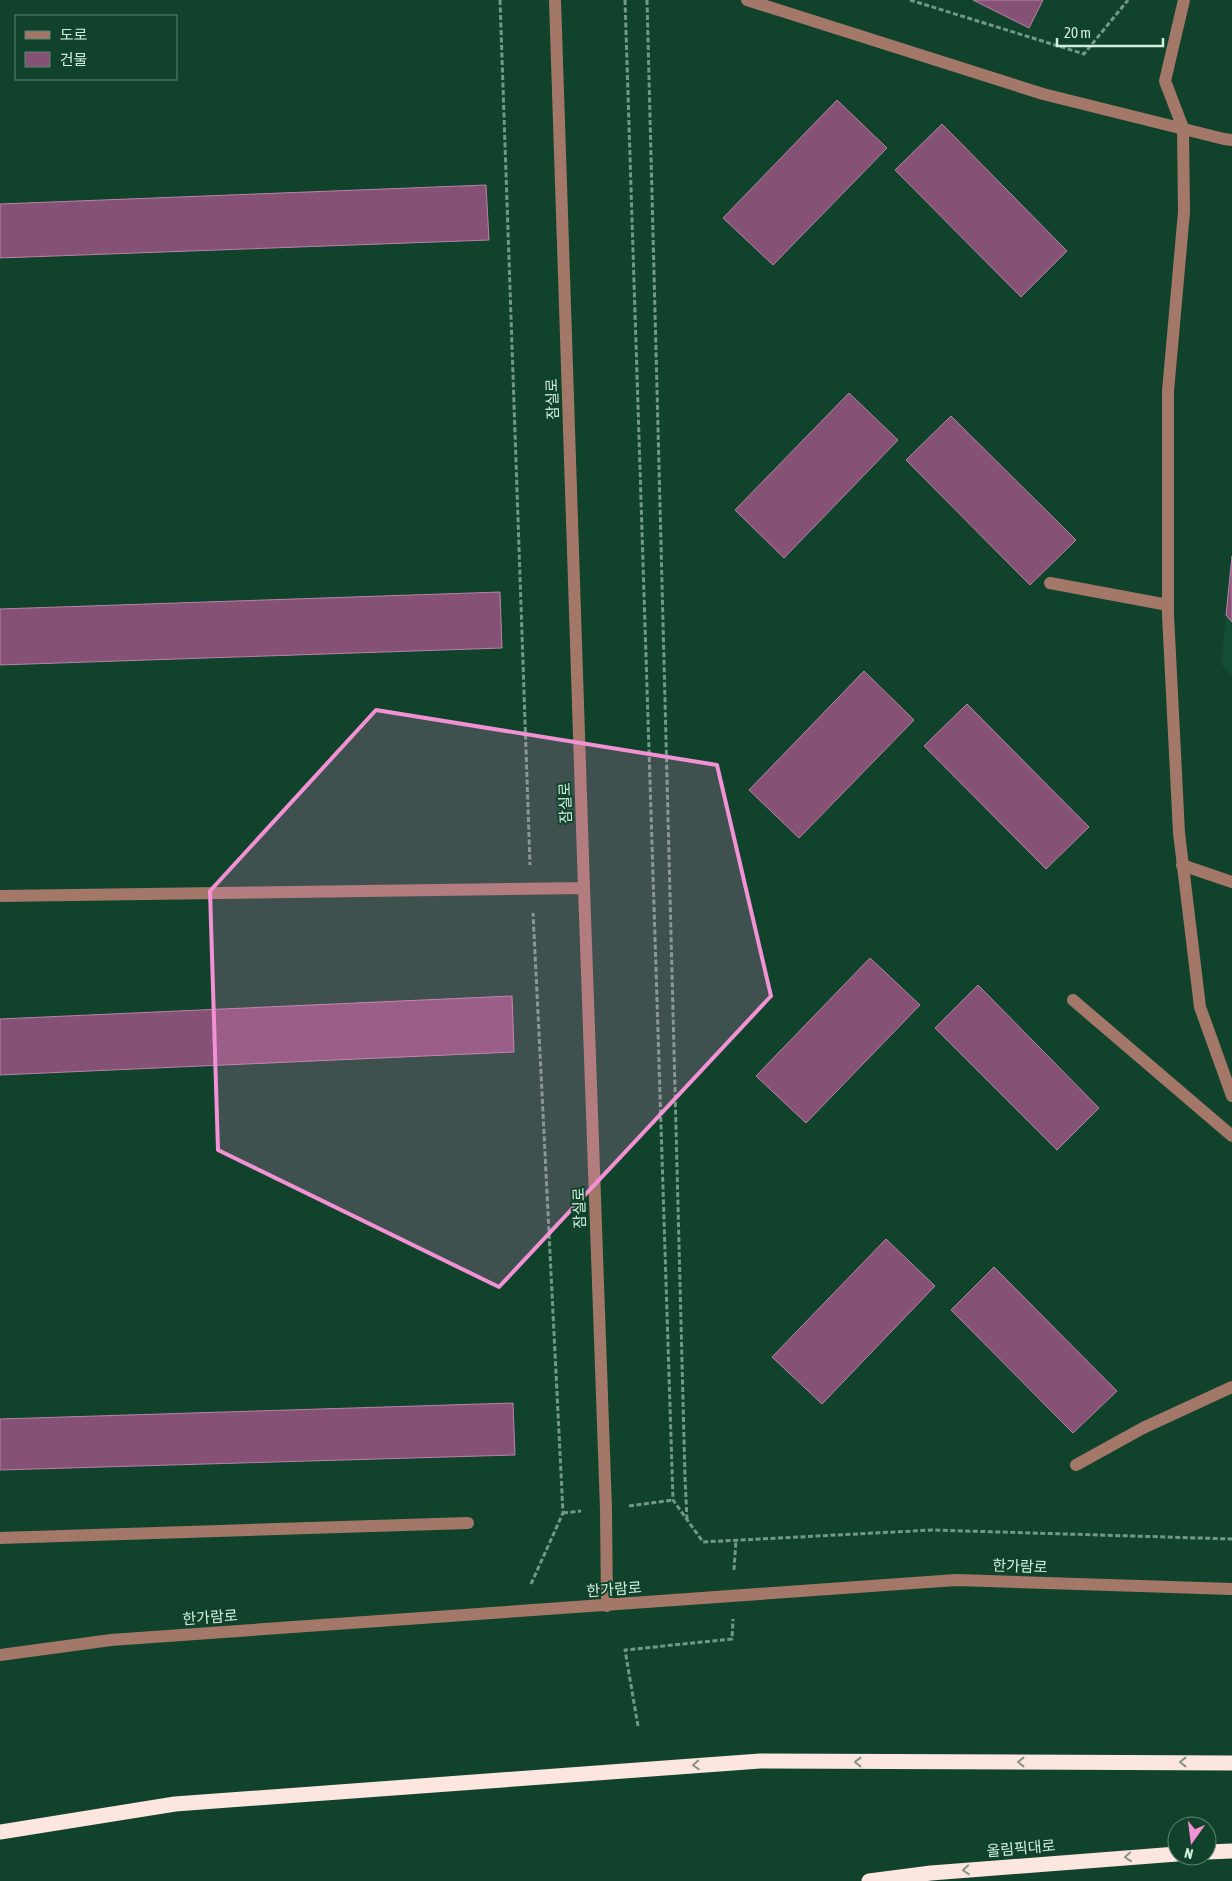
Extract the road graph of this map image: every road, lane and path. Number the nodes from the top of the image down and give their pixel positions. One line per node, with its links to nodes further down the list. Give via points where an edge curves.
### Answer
1 (500, 0): 15 (path)
2 (555, 0): 16 (street, 잠실로)
3 (625, 0): 23 (path, via 674,1500)
4 (647, 0): 23 (path)
5 (748, 0): 9 (street, via 1042,94)
6 (910, 0): 7 (path, via 1084,54)
7 (1128, 0)
8 (1184, 0): 9 (street, via 1165,81)
9 (1183, 128): 10 (street); 12 (street, via 1184,212 1168,391)
10 (1232, 140)
11 (1050, 583): 12 (street)
12 (1168, 606): 13 (street)
13 (1182, 865): 14 (street); 19 (street, via 1200,1007)
14 (1232, 882)
15 (531, 888): 16 (street); 17 (street); 27 (path, via 564,1513)
16 (584, 888): 29 (street, 잠실로)
17 (0, 896)
18 (1073, 1000): 20 (street)
19 (1232, 1096)
20 (1232, 1136)
21 (1232, 1387): 22 (street, via 1143,1428)
22 (1076, 1464)
23 (687, 1519): 26 (path, via 703,1542 932,1530)
24 (468, 1523): 25 (street)
25 (0, 1538)
26 (1232, 1539)
27 (531, 1585)
28 (1232, 1589): 29 (street, 한가람로, via 956,1580)
29 (607, 1606): 31 (street, 한가람로, via 111,1640)
30 (732, 1639): 32 (path, via 625,1650)
31 (0, 1655)
32 (638, 1726)
33 (1232, 1762): 34 (highway, one-way to 34, via 760,1761 175,1804)
34 (0, 1832)
35 (1232, 1851): 36 (highway)
36 (1217, 1852)
37 (1167, 1855): 38 (highway, 올림픽대로, one-way to 38, via 940,1872)
38 (869, 1881)

